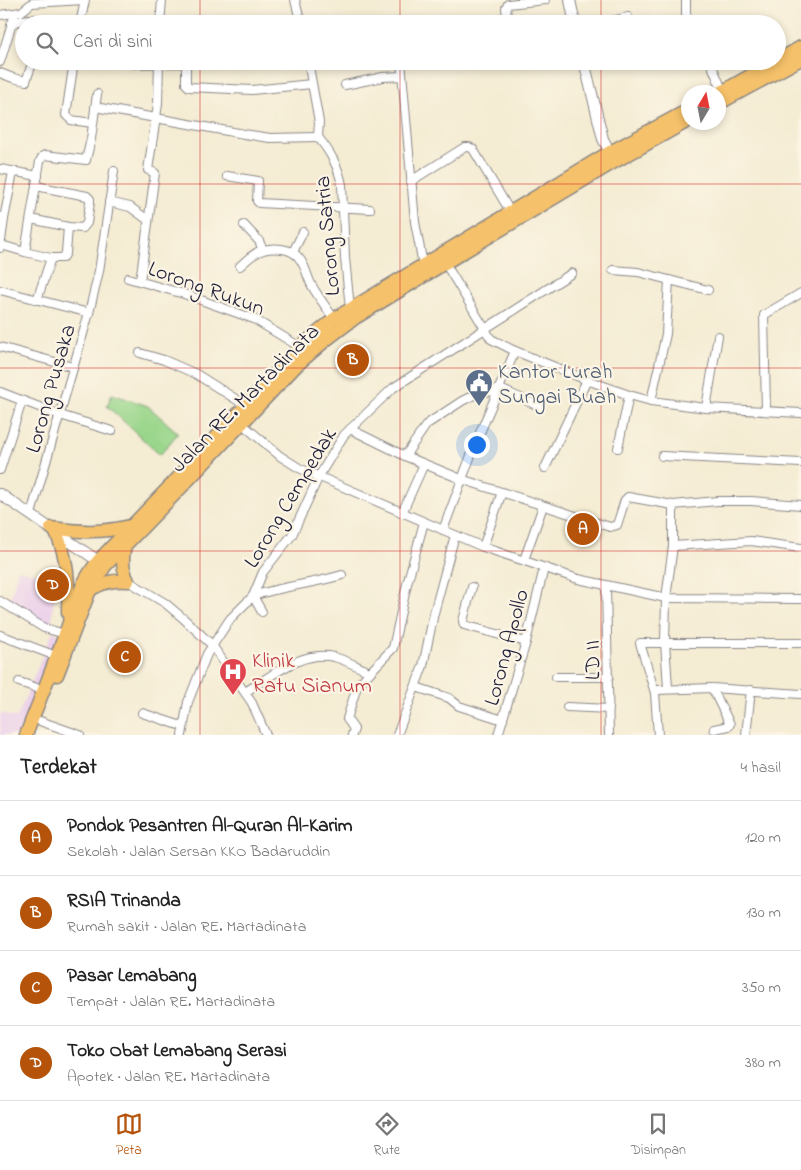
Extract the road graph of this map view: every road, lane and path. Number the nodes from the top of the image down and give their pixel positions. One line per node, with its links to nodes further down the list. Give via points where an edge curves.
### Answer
1 (84, 0): 7 (street, via 32,3 21,12); 8 (street)
2 (162, 0): 9 (street)
3 (295, 0): 10 (street)
4 (545, 0): 11 (street, via 508,4)
5 (570, 0): 12 (street)
6 (686, 0): 13 (street)
7 (0, 14)
8 (82, 15)
9 (161, 15)
10 (299, 15)
11 (507, 15)
12 (573, 15)
13 (686, 15)
14 (15, 20): 15 (street)
15 (3, 43): 19 (street)
16 (801, 47): 17 (highway)
17 (786, 56)
18 (801, 59): 20 (highway)
19 (0, 62)
20 (786, 67)
21 (30, 70): 31 (street, via 26,80)
22 (73, 70): 42 (street, via 66,115 71,120)
23 (159, 70): 41 (street)
24 (186, 70): 33 (street, via 189,87 252,90)
25 (310, 70): 33 (street)
26 (402, 70): 32 (street)
27 (586, 70): 45 (street, via 603,139)
28 (713, 70): 35 (street)
29 (761, 70): 36 (highway)
30 (781, 70): 38 (highway)
31 (0, 73)
32 (402, 76): 34 (street); 51 (street)
33 (312, 84): 44 (street, via 319,122)
34 (346, 85)
35 (718, 85)
36 (726, 90)
37 (97, 94): 39 (street)
38 (726, 100)
39 (95, 107): 41 (street); 42 (street)
40 (681, 114): 45 (highway)
41 (156, 117): 44 (street, via 270,138); 59 (street, via 148,169 155,173)
42 (93, 123): 49 (street, via 86,160 45,155 41,157)
43 (681, 124): 45 (highway, Jalan RE. Martadinata)
44 (318, 137): 54 (street, Lorong Satria, via 337,165 342,185)
45 (613, 157): 56 (highway); 68 (highway, Jalan RE. Martadinata)
46 (0, 169): 48 (street)
47 (114, 171): 53 (street)
48 (13, 172): 49 (street); 57 (street)
49 (38, 176): 52 (street)
50 (227, 176): 54 (street, via 258,181 259,203)
51 (411, 181): 56 (street, via 470,147); 69 (street)
52 (36, 186): 58 (street); 61 (street, via 89,197 85,226)
53 (109, 202): 59 (street, via 130,207); 81 (street, Lorong Pusaka)
54 (342, 208): 55 (street); 80 (street, Lorong Satria)
55 (370, 209)
56 (511, 213): 68 (highway)
57 (2, 218): 63 (street)
58 (31, 219): 61 (street); 65 (street)
59 (148, 220): 75 (street)
60 (244, 225): 64 (street)
61 (68, 227): 67 (street, via 65,256)
62 (303, 232): 66 (street)
63 (0, 246): 65 (street)
64 (263, 250): 66 (street); 70 (street)
65 (25, 252): 67 (street)
66 (292, 252): 82 (street, via 298,256)
67 (51, 258): 79 (street)
68 (442, 259): 69 (highway); 83 (street); 102 (highway, Jalan RE. Martadinata, via 326,340)
69 (422, 265): 80 (highway)
70 (240, 266)
71 (613, 270): 74 (street)
72 (572, 273): 83 (street, Lorong Cempedak)
73 (128, 278): 75 (street, Lorong Rukun)
74 (669, 280): 77 (street); 95 (street, via 666,334)
75 (140, 281): 86 (street, Lorong Rukun, via 254,320)
76 (0, 290): 79 (street)
77 (708, 290)
78 (801, 293): 99 (street, via 764,315)
79 (37, 300): 81 (street)
80 (350, 309): 82 (highway)
81 (89, 313): 89 (street, Lorong Pusaka)
82 (334, 319): 86 (highway)
83 (485, 329): 87 (street, via 493,341); 103 (street, Lorong Cempedak, via 393,388)
84 (718, 336): 98 (street)
85 (0, 347): 89 (street)
86 (300, 347): 96 (highway)
87 (515, 351): 90 (street); 91 (street)
88 (140, 353): 96 (street, via 196,374)
89 (73, 367): 101 (street, Lorong Pusaka)
90 (587, 380): 93 (street); 110 (street)
91 (500, 389): 97 (street); 106 (street, via 467,398 433,419 421,430); 113 (street)
92 (0, 392): 94 (street)
93 (629, 395): 95 (street); 105 (street)
94 (22, 401): 101 (street); 111 (street)
95 (651, 401): 98 (street)
96 (245, 405): 102 (highway)
97 (541, 407)
98 (706, 408): 99 (street)
99 (766, 410): 100 (street)
100 (801, 413)
101 (60, 415): 104 (street); 120 (street, Lorong Pusaka)
102 (238, 420): 112 (street, via 280,456); 122 (highway); 126 (highway, Jalan RE. Martadinata)
103 (350, 429): 106 (street); 112 (street, Lorong Cempedak)
104 (112, 431)
105 (618, 448)
106 (405, 456): 109 (street)
107 (662, 456): 108 (street)
108 (801, 463)
109 (424, 464): 113 (street); 119 (street)
110 (545, 468)
111 (0, 470)
112 (319, 476): 119 (street); 138 (street, Lorong Cempedak, via 292,535 263,572)
113 (461, 479): 114 (street); 124 (street)
114 (502, 492): 118 (street); 128 (street)
115 (0, 494): 120 (street)
116 (674, 505): 117 (street, via 751,501); 118 (street, via 628,497 618,523 612,527); 127 (street)
117 (801, 505)
118 (543, 506): 130 (street)
119 (402, 513): 121 (street)
120 (31, 514): 123 (street)
121 (424, 522): 124 (street); 150 (street, via 393,648)
122 (130, 526): 123 (highway, via 100,532); 131 (highway)
123 (53, 530): 131 (street); 143 (highway, via 67,563)
124 (442, 530): 125 (street)
125 (455, 535): 128 (street); 154 (street)
126 (125, 545): 131 (highway, Jalan RE. Martadinata); 134 (highway, via 123,570)
127 (673, 546): 129 (street, via 751,541); 139 (street)
128 (483, 547): 130 (street)
129 (801, 548)
130 (524, 560): 132 (street)
131 (101, 563): 137 (highway, Jalan RE. Martadinata); 143 (highway, via 81,585)
132 (544, 568): 135 (street); 145 (street, Lorong Apollo)
133 (342, 575): 138 (street)
134 (128, 581): 137 (highway, via 101,583); 148 (street, via 165,603)
135 (606, 585): 139 (street); 152 (street, LD II)
136 (472, 587): 145 (street, via 464,625)
137 (90, 590): 166 (highway, Jalan RE. Martadinata)
138 (253, 596): 142 (street); 148 (street, Lorong Cempedak, via 230,619)
139 (666, 598): 140 (street); 146 (street)
140 (801, 600)
141 (0, 601): 143 (street, via 44,628)
142 (262, 612)
143 (66, 629): 149 (highway)
144 (0, 635): 149 (street)
145 (526, 642): 165 (street, Lorong Apollo)
146 (665, 642): 147 (street); 155 (street); 160 (street, via 640,643)
147 (801, 643)
148 (212, 645): 159 (street); 167 (street, Lorong Cempedak, via 195,682)
149 (56, 656): 157 (highway)
150 (370, 672): 159 (street, via 332,657 313,656 296,661); 174 (street, via 358,686 347,719 354,728)
151 (556, 677): 152 (street)
152 (609, 677): 163 (street, LD II)
153 (19, 682): 157 (street)
154 (416, 687): 165 (street, via 449,698 459,706); 175 (street)
155 (668, 688): 156 (street); 160 (street)
156 (712, 688): 158 (street); 168 (street, via 730,724)
157 (43, 690): 169 (highway)
158 (751, 690): 161 (street); 179 (street)
159 (246, 692): 173 (street)
160 (655, 693): 178 (street)
161 (801, 694)
162 (567, 707): 163 (street)
163 (609, 709): 177 (street, LD II)
164 (142, 712): 167 (street)
165 (503, 720): 176 (street, Lorong Apollo)
166 (40, 721): 170 (highway, Jalan RE. Martadinata); 171 (street)
167 (182, 726): 172 (street, Lorong Cempedak)
168 (714, 729)
169 (26, 735)
170 (34, 735)
171 (80, 735)
172 (182, 735)
173 (266, 735)
174 (352, 735)
175 (397, 735)
176 (498, 735)
177 (609, 735)
178 (658, 735)
179 (746, 735)

